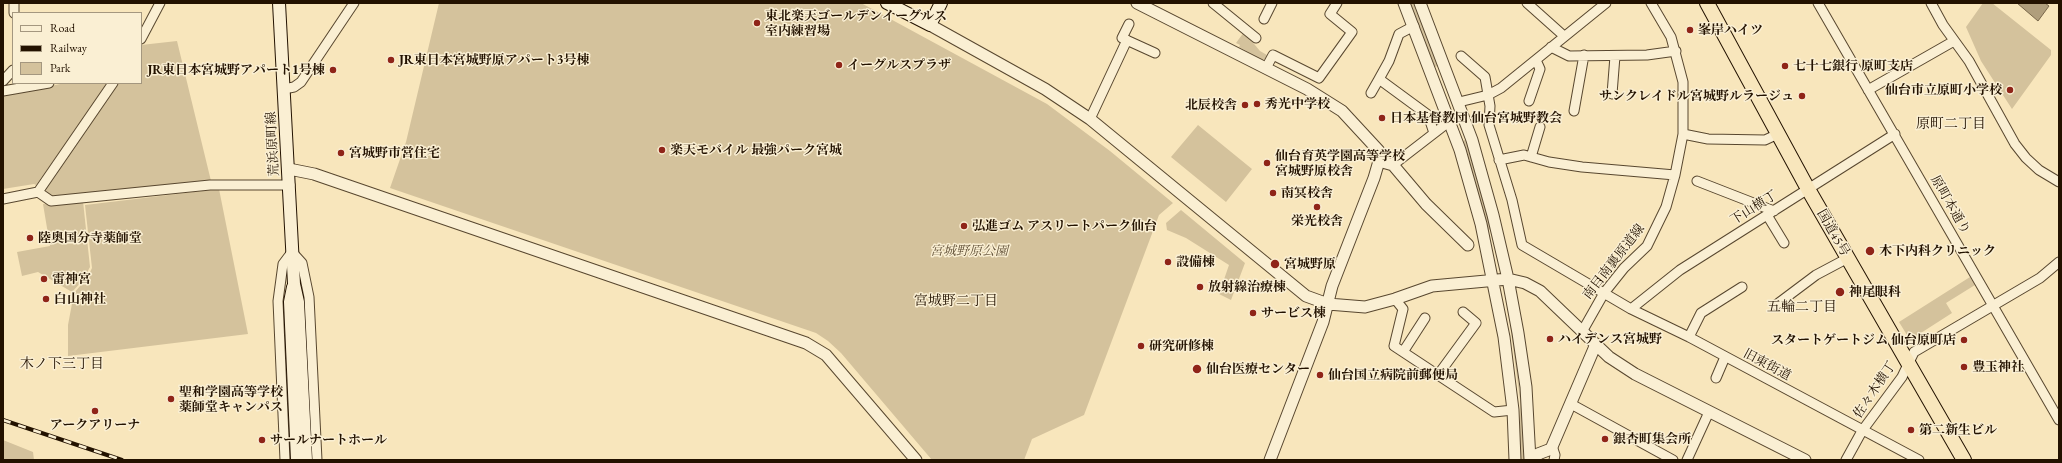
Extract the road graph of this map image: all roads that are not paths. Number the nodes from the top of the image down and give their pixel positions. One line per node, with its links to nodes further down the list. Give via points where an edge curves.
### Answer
1 (160, 3): 23 (street)
2 (280, 3): 40 (main road, 荒浜原町線)
3 (354, 3): 40 (street, via 301,82)
4 (887, 3): 20 (main road)
5 (941, 3): 20 (main road)
6 (1137, 3): 34 (street)
7 (1213, 3): 24 (street)
8 (1272, 3): 18 (street)
9 (1337, 3): 34 (street, via 1330,14 1352,32 1319,78 1273,55)
10 (1404, 3): 21 (street)
11 (1420, 3): 46 (street)
12 (1527, 3): 22 (street)
13 (1606, 3): 22 (street)
14 (1651, 3): 28 (street, 南目南裏原道線, via 1665,25)
15 (1707, 3): 54 (highway, 国道45号)
16 (1818, 3): 41 (street, 原町本通り)
17 (1931, 3): 26 (street)
18 (1264, 19)
19 (1129, 24): 25 (street, via 1122,38)
20 (930, 25): 49 (street, via 1045,88)
21 (1414, 26): 36 (street, via 1399,34); 50 (street)
22 (1564, 36): 27 (street)
23 (142, 37)
24 (1256, 38)
25 (1127, 40): 29 (street); 49 (street)
26 (1954, 41): 41 (street); 63 (street, via 2015,144 2039,170)
27 (1551, 47): 30 (street, via 1570,56); 33 (street)
28 (1676, 51): 32 (street); 53 (street, 南目南裏原道線, via 1683,82)
29 (1155, 53)
30 (1584, 55): 32 (street); 48 (street)
31 (1461, 56): 44 (street, 旧東街道, via 1485,77)
32 (1615, 56): 45 (street)
33 (1536, 60): 44 (street, via 1501,88); 47 (street, via 1540,68)
34 (1266, 68): 58 (street, via 1342,111 1376,146)
35 (12, 71): 37 (street)
36 (1379, 79): 43 (street); 52 (street, via 1428,115)
37 (3, 81)
38 (43, 84): 42 (street)
39 (112, 84): 66 (street)
40 (284, 89): 60 (main road, 荒浜原町線)
41 (1868, 90): 55 (street, 原町本通り)
42 (3, 91)
43 (1371, 93)
44 (1488, 94): 46 (street); 57 (street, 旧東街道, via 1489,125)
45 (1612, 94)
46 (1459, 102): 74 (street, via 1483,176)
47 (1529, 102)
48 (1574, 111)
49 (1090, 119): 80 (street, via 1306,296)
50 (1450, 121): 52 (street); 75 (street, via 1472,192)
51 (1540, 127): 56 (street)
52 (1434, 133): 59 (street)
53 (1683, 134): 54 (street, via 1708,140 1765,140); 61 (street, 南目南裏原道線)
54 (1778, 134): 65 (highway, 国道45号)
55 (1895, 134): 65 (street, 下山横丁); 82 (street, 原町本通り)
56 (1531, 157): 57 (street, via 1524,155); 61 (street, via 1582,167)
57 (1499, 160): 77 (street, 旧東街道, via 1522,245)
58 (1379, 161): 59 (street); 80 (street, via 1332,286)
59 (1393, 166): 70 (street, via 1426,204)
60 (289, 169): 64 (main road, 荒浜原町線); 105 (street, via 314,174 806,343 826,355)
61 (1675, 175): 77 (street, 南目南裏原道線, via 1666,207 1647,246 1624,268)
62 (1698, 181): 68 (street)
63 (2059, 182)
64 (290, 185): 66 (street, via 210,185 51,201); 71 (main road, 荒浜原町線)
65 (1808, 189): 68 (street, 下山横丁); 72 (highway, 国道45号)
66 (38, 192): 67 (street)
67 (3, 199)
68 (1770, 213): 69 (street); 83 (street, 下山横丁, via 1680,270)
69 (1784, 243)
70 (1468, 245)
71 (292, 252): 79 (main road, 荒浜原町線); 101 (street, via 283,264 278,301); 104 (street, via 302,263 309,297)
72 (1848, 258): 81 (street, via 1813,277); 91 (highway, 国道45号)
73 (2059, 262): 82 (street, 佐々木横丁, via 2040,278)
74 (1508, 280): 75 (street); 86 (street, via 1525,283 1540,291); 94 (street)
75 (1494, 281): 78 (street, via 1432,286); 96 (street)
76 (1742, 287): 87 (street, via 1701,313)
77 (1604, 293): 83 (street, 旧東街道); 86 (street, 南目南裏原道線)
78 (1395, 299): 80 (street, via 1365,307); 89 (street, via 1402,309 1394,346)
79 (294, 302): 102 (main road, 荒浜原町線); 103 (main road, 荒浜原町線)
80 (1328, 304): 106 (street)
81 (1776, 305)
82 (1994, 305): 91 (street, 佐々木横丁, via 1914,352); 98 (street, 原町本通り)
83 (1631, 309): 87 (street, 旧東街道)
84 (1463, 312): 92 (street, via 1476,322)
85 (1425, 318): 89 (street)
86 (1583, 330): 88 (street)
87 (1689, 337): 90 (street, 旧東街道)
88 (1596, 344): 95 (street); 97 (street, via 1609,357 1635,374)
89 (1403, 352): 92 (street)
90 (1725, 357): 93 (street); 99 (street, 旧東街道)
91 (1908, 362): 99 (street, 佐々木横丁, via 1902,377); 116 (highway, 国道45号)
92 (1438, 375): 96 (street, via 1494,412)
93 (1716, 378)
94 (1526, 387): 100 (street, via 1533,412 1535,443 1539,447); 108 (street)
95 (1571, 404): 100 (street); 111 (street)
96 (1513, 410): 107 (street)
97 (1709, 412): 112 (street); 113 (street)
98 (2059, 420)
99 (1862, 431): 114 (street, 佐々木横丁); 115 (street, 旧東街道)
100 (1552, 446): 109 (street, via 1551,449 1536,456); 110 (street)
101 (285, 460)
102 (297, 460)
103 (306, 460)
104 (317, 460)
105 (916, 460)
106 (1270, 460)
107 (1515, 460)
108 (1530, 460)
109 (1535, 460)
110 (1554, 460)
111 (1673, 460)
112 (1687, 460)
113 (1805, 460)
114 (1846, 460)
115 (1919, 460)
116 (1964, 460)

